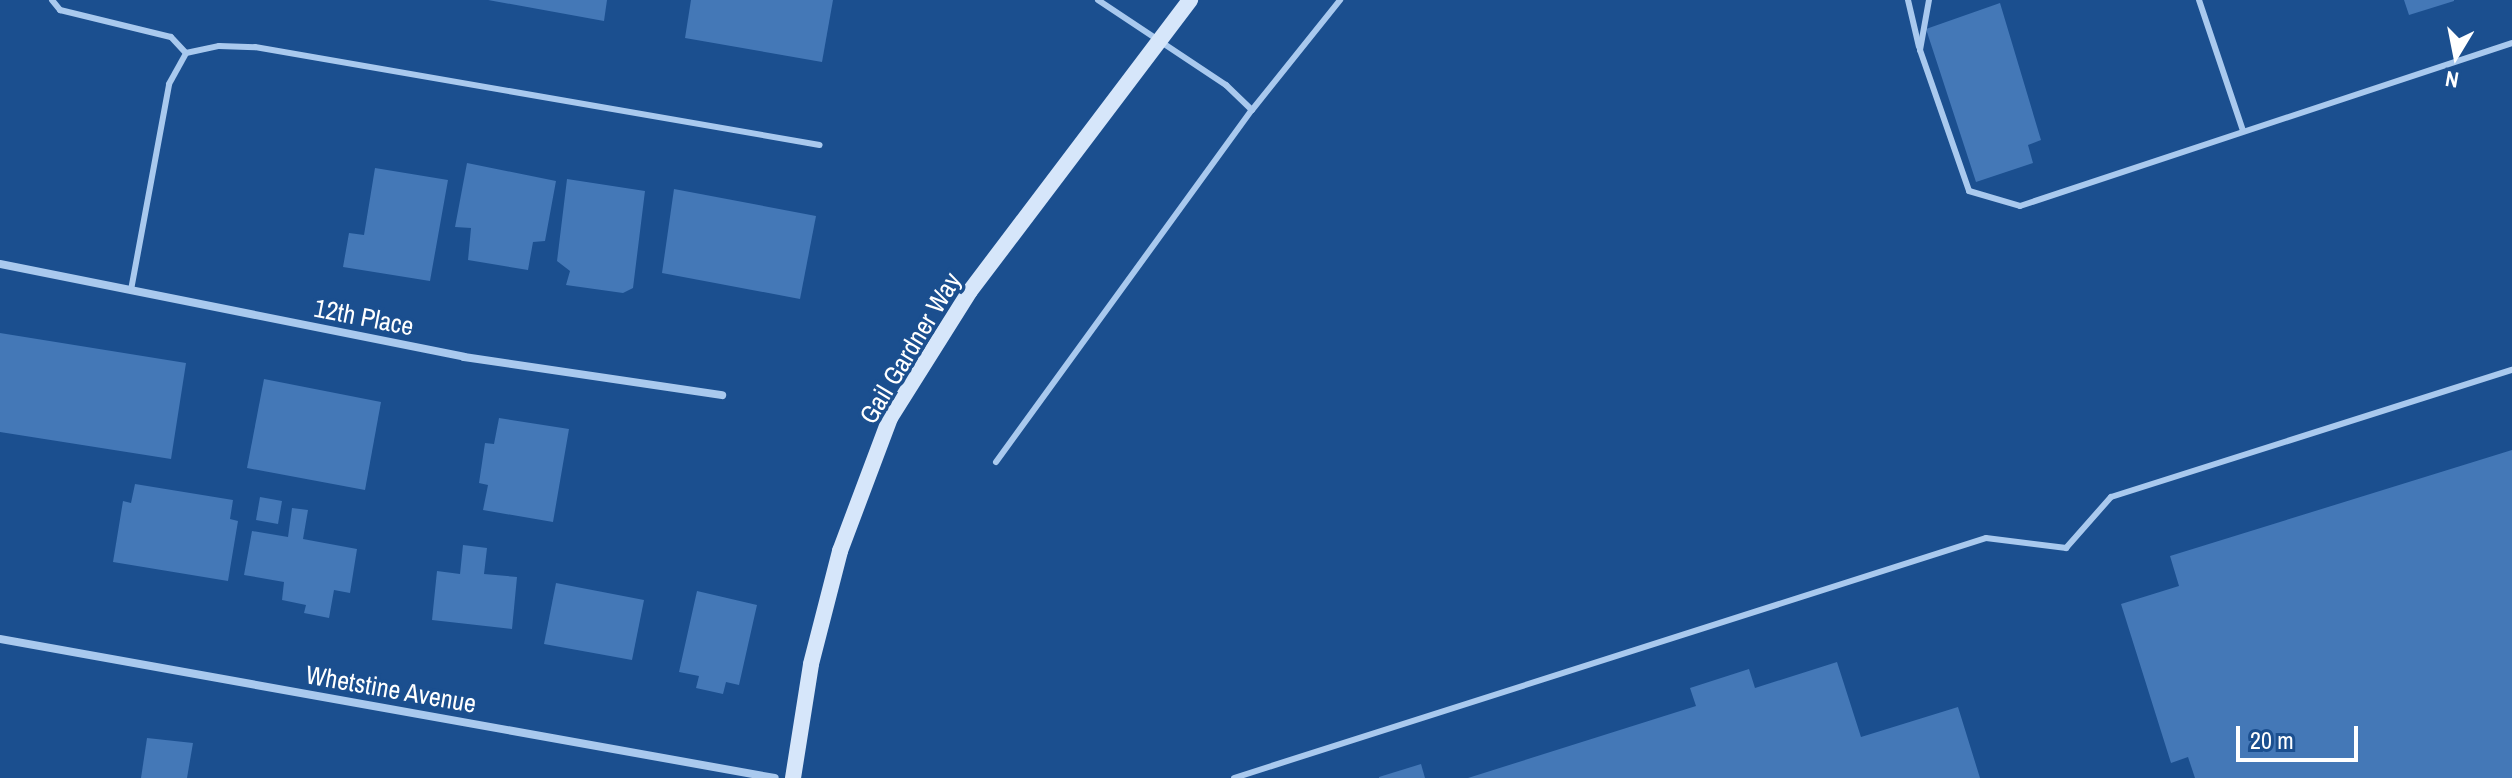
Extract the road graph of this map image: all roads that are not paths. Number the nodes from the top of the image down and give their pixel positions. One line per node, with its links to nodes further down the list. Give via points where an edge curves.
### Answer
1 (52, 0): 11 (lane, via 60,10 171,37)
2 (1098, 0): 8 (lane)
3 (1190, 0): 8 (street, Gail Gardner Way)
4 (1340, 0): 12 (lane)
5 (1908, 0): 10 (lane)
6 (1929, 0): 10 (lane)
7 (2199, 0): 13 (lane)
8 (1161, 40): 12 (lane); 22 (street, Gail Gardner Way, via 970,291 890,418 840,551 811,664)
9 (2512, 43): 13 (lane)
10 (1920, 50): 13 (lane, via 1969,191 2020,206)
11 (186, 53): 14 (lane, via 255,47); 16 (lane, via 169,84)
12 (1252, 110): 19 (lane)
13 (2243, 131)
14 (820, 145)
15 (0, 264): 16 (street, 12th Place)
16 (131, 290): 18 (street, 12th Place, via 464,357)
17 (2512, 370): 23 (lane, via 2111,497 2066,548 1986,538)
18 (722, 395)
19 (996, 462)
20 (0, 639): 21 (street, Whetstine Avenue)
21 (775, 778)
22 (793, 778)
23 (1234, 778)

